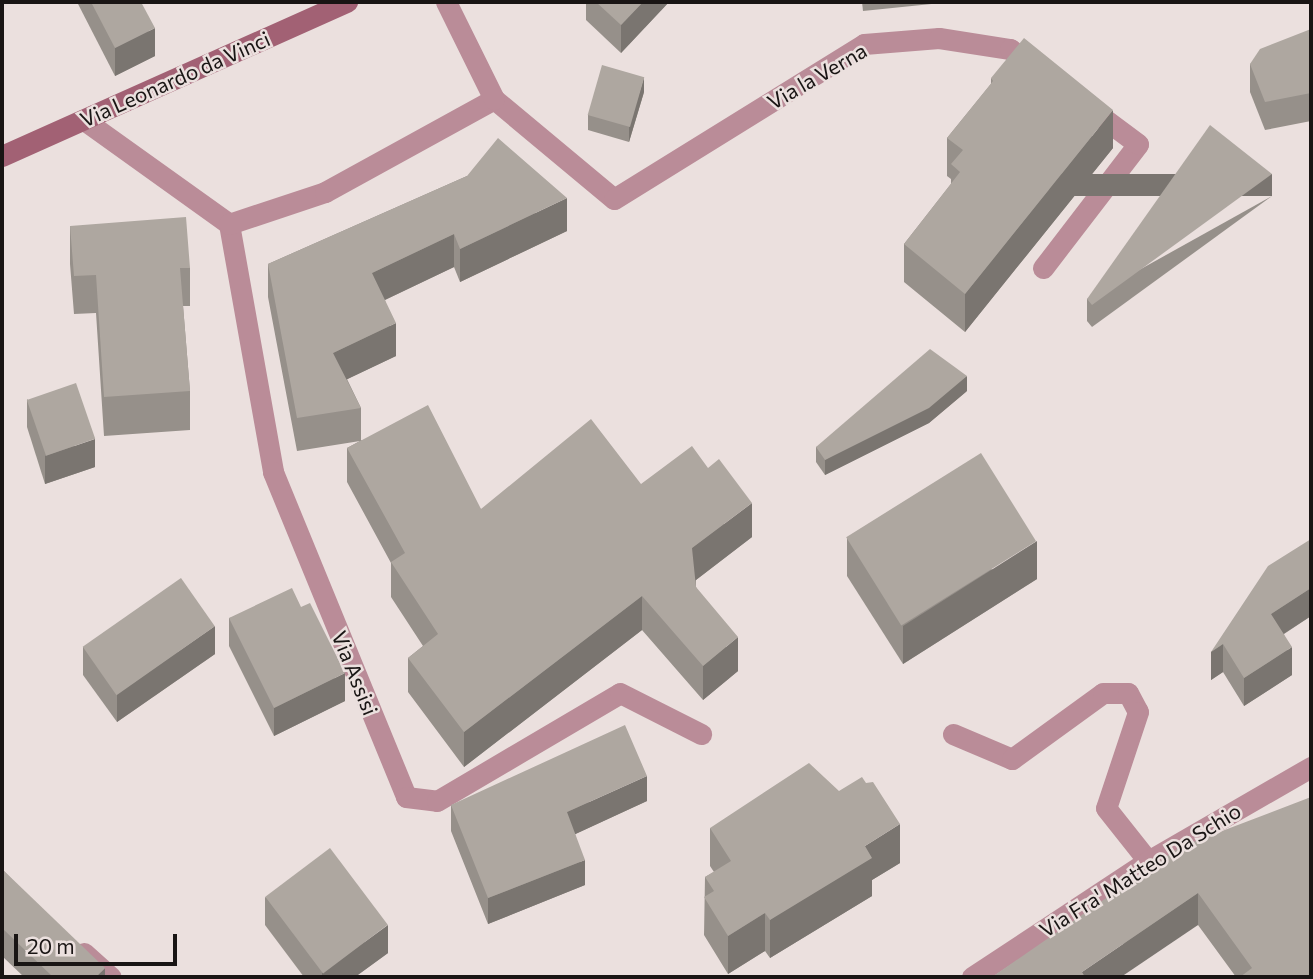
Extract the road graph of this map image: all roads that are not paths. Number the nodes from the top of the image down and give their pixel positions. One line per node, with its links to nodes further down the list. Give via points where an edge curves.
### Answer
1 (347, 2): 6 (street, Via Leonardo da Vinci)
2 (446, 2): 5 (street)
3 (1053, 81): 5 (street, Via la Verna, via 1010,49 939,38 864,44 614,199)
4 (1074, 97): 9 (street, via 1138,144)
5 (494, 100): 8 (street, via 325,192)
6 (84, 120): 7 (street, Via Leonardo da Vinci); 8 (street)
7 (2, 156)
8 (229, 224): 10 (street, Via Assisi, via 273,472 405,797 437,801 620,693)
9 (1043, 268)
10 (701, 734)
11 (953, 734): 13 (street, via 1012,759 1102,693 1128,694 1138,712 1106,808)
12 (1311, 767): 13 (street, Via Fra' Matteo Da Schio)
13 (1148, 861): 16 (street, Via Fra' Matteo Da Schio)
14 (71, 941): 15 (street)
15 (111, 977)
16 (972, 977)

